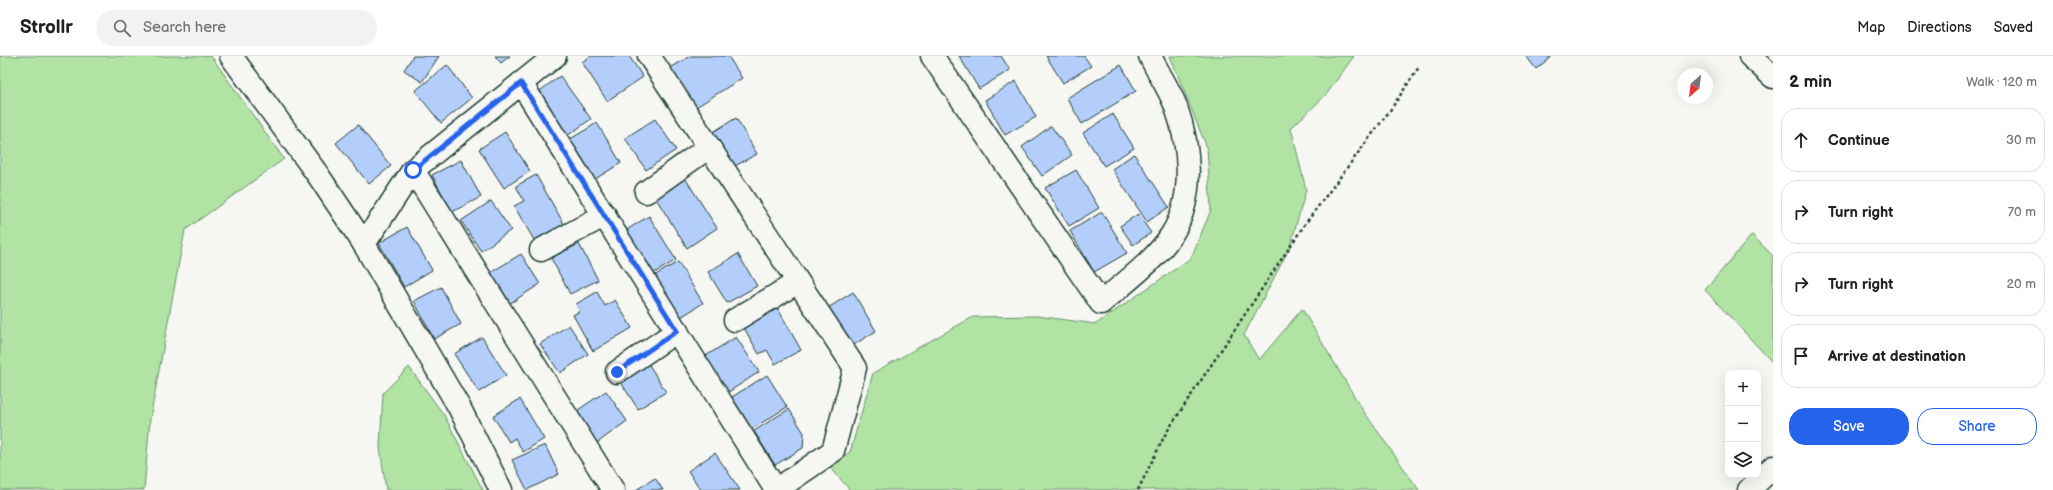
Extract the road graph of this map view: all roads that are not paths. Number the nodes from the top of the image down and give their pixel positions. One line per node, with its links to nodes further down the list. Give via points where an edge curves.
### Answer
1 (231, 56): 13 (street, via 318,175)
2 (554, 56): 8 (street)
3 (649, 56): 9 (street)
4 (932, 56): 5 (street, via 1101,303 1156,255 1172,233 1184,208 1188,157 1176,107)
5 (1150, 56)
6 (1750, 56): 7 (street)
7 (1773, 77)
8 (521, 83): 10 (street); 12 (street)
9 (709, 147): 11 (street); 15 (street)
10 (413, 170): 13 (street); 21 (street)
11 (646, 192)
12 (605, 215): 14 (street); 17 (street)
13 (364, 244): 20 (street, via 459,407)
14 (541, 250)
15 (798, 282): 16 (street); 22 (street, via 855,368 833,451)
16 (735, 320)
17 (677, 331): 18 (street); 22 (street)
18 (617, 372)
19 (1773, 468): 23 (street)
20 (501, 490)
21 (613, 490)
22 (776, 490)
23 (1749, 490)

